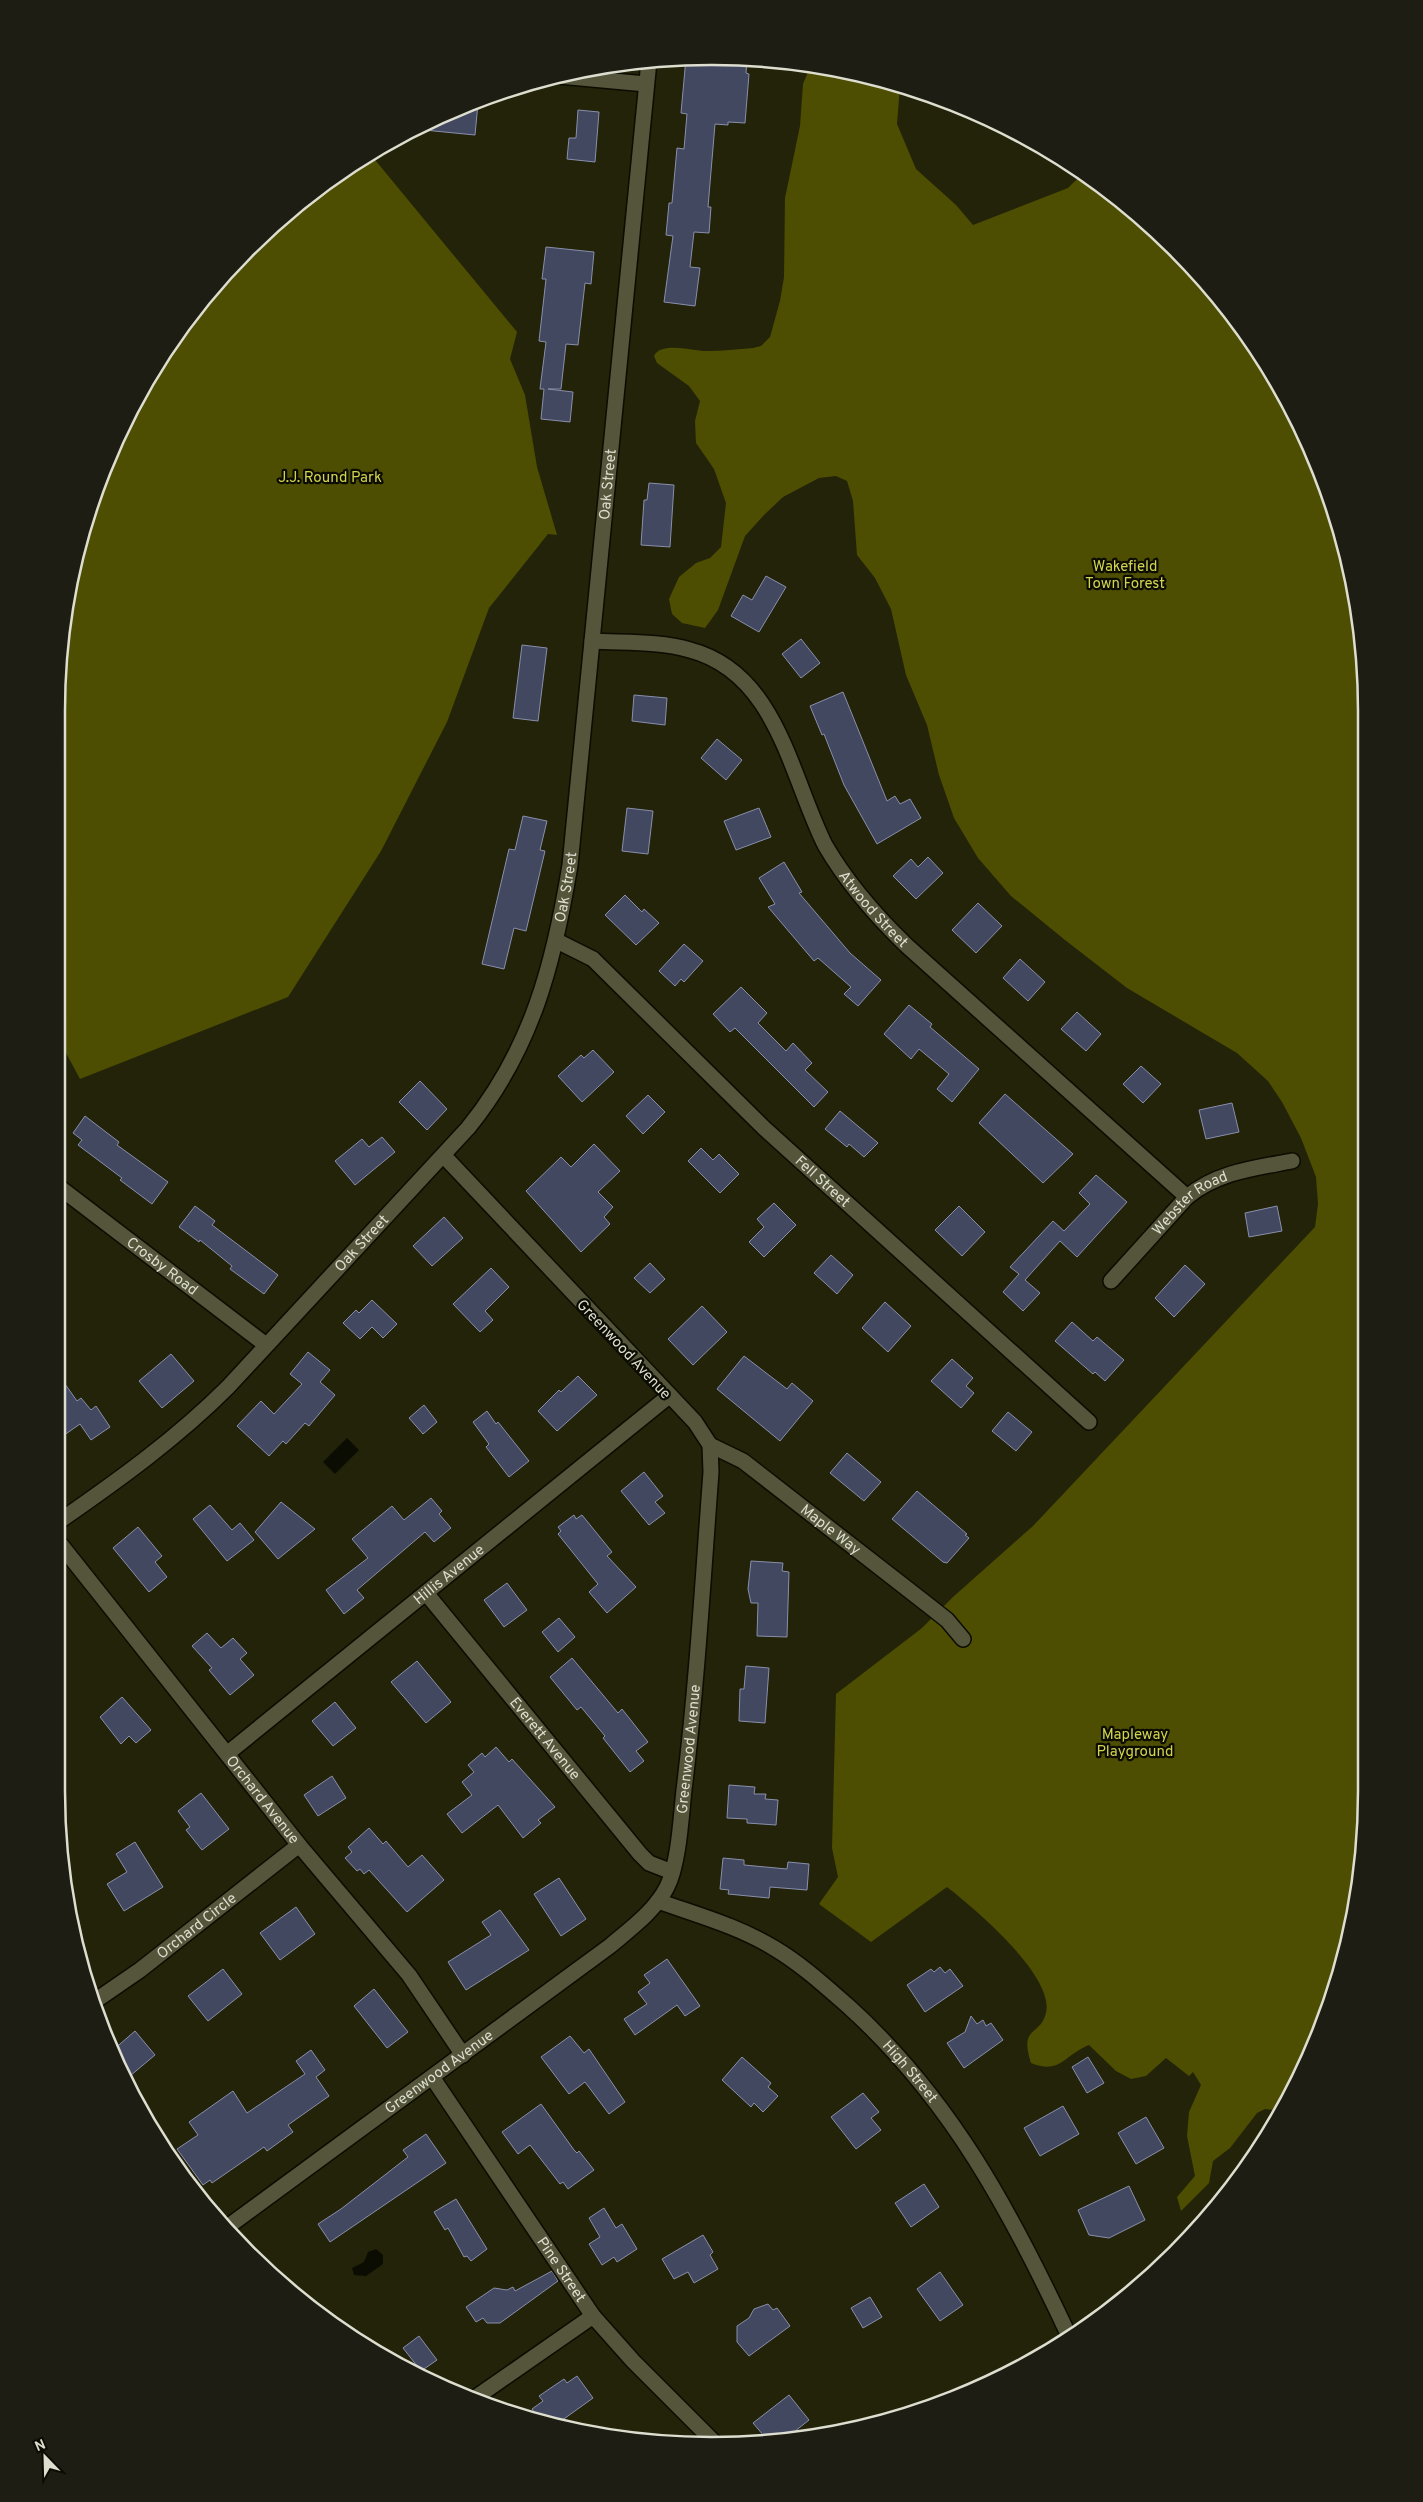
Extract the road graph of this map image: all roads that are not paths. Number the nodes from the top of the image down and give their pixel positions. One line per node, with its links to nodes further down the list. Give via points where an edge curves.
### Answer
1 (648, 68): 3 (street, Oak Street)
2 (581, 78): 3 (street)
3 (646, 84): 4 (street, Oak Street)
4 (592, 641): 5 (street, Oak Street, via 570,865); 9 (street, Atwood Street, via 688,649 712,657 740,678 773,720 825,845 869,908)
5 (557, 941): 6 (street, Oak Street, via 532,1020 510,1068 480,1114); 13 (street, Fell Street, via 593,959 764,1128)
6 (444, 1156): 11 (street, Oak Street); 12 (street, Greenwood Avenue)
7 (1292, 1160): 9 (street, Webster Road, via 1222,1176)
8 (65, 1191): 11 (street, Crosby Road)
9 (1187, 1197): 10 (street, Webster Road)
10 (1111, 1282)
11 (266, 1345): 15 (street, Oak Street, via 222,1393 171,1440)
12 (669, 1396): 14 (street, Greenwood Avenue, via 699,1427); 17 (street, Hillis Avenue)
13 (1090, 1422)
14 (710, 1445): 18 (street, Maple Way, via 743,1461 947,1620); 21 (street, Greenwood Avenue, via 711,1472 688,1760)
15 (65, 1517)
16 (65, 1550): 19 (street, Orchard Avenue)
17 (426, 1593): 19 (street, Hillis Avenue); 21 (street, Everett Avenue, via 640,1854 649,1863)
18 (963, 1639)
19 (228, 1753): 20 (street, Orchard Avenue)
20 (300, 1844): 23 (street, Orchard Circle, via 140,1970); 24 (street, Orchard Avenue, via 409,1975)
21 (672, 1872): 22 (street, Greenwood Avenue)
22 (658, 1901): 24 (street, Greenwood Avenue, via 610,1946); 28 (street, High Street, via 740,1931 772,1947 801,1965 878,2034 909,2067 964,2138 1028,2249)
23 (99, 1998)
24 (463, 2055): 25 (street, Greenwood Avenue)
25 (432, 2077): 26 (street, Greenwood Avenue); 27 (street, Pine Street)
26 (232, 2224)
27 (593, 2316): 29 (street); 30 (street, Pine Street)
28 (1067, 2331)
29 (480, 2394)
30 (709, 2437)

